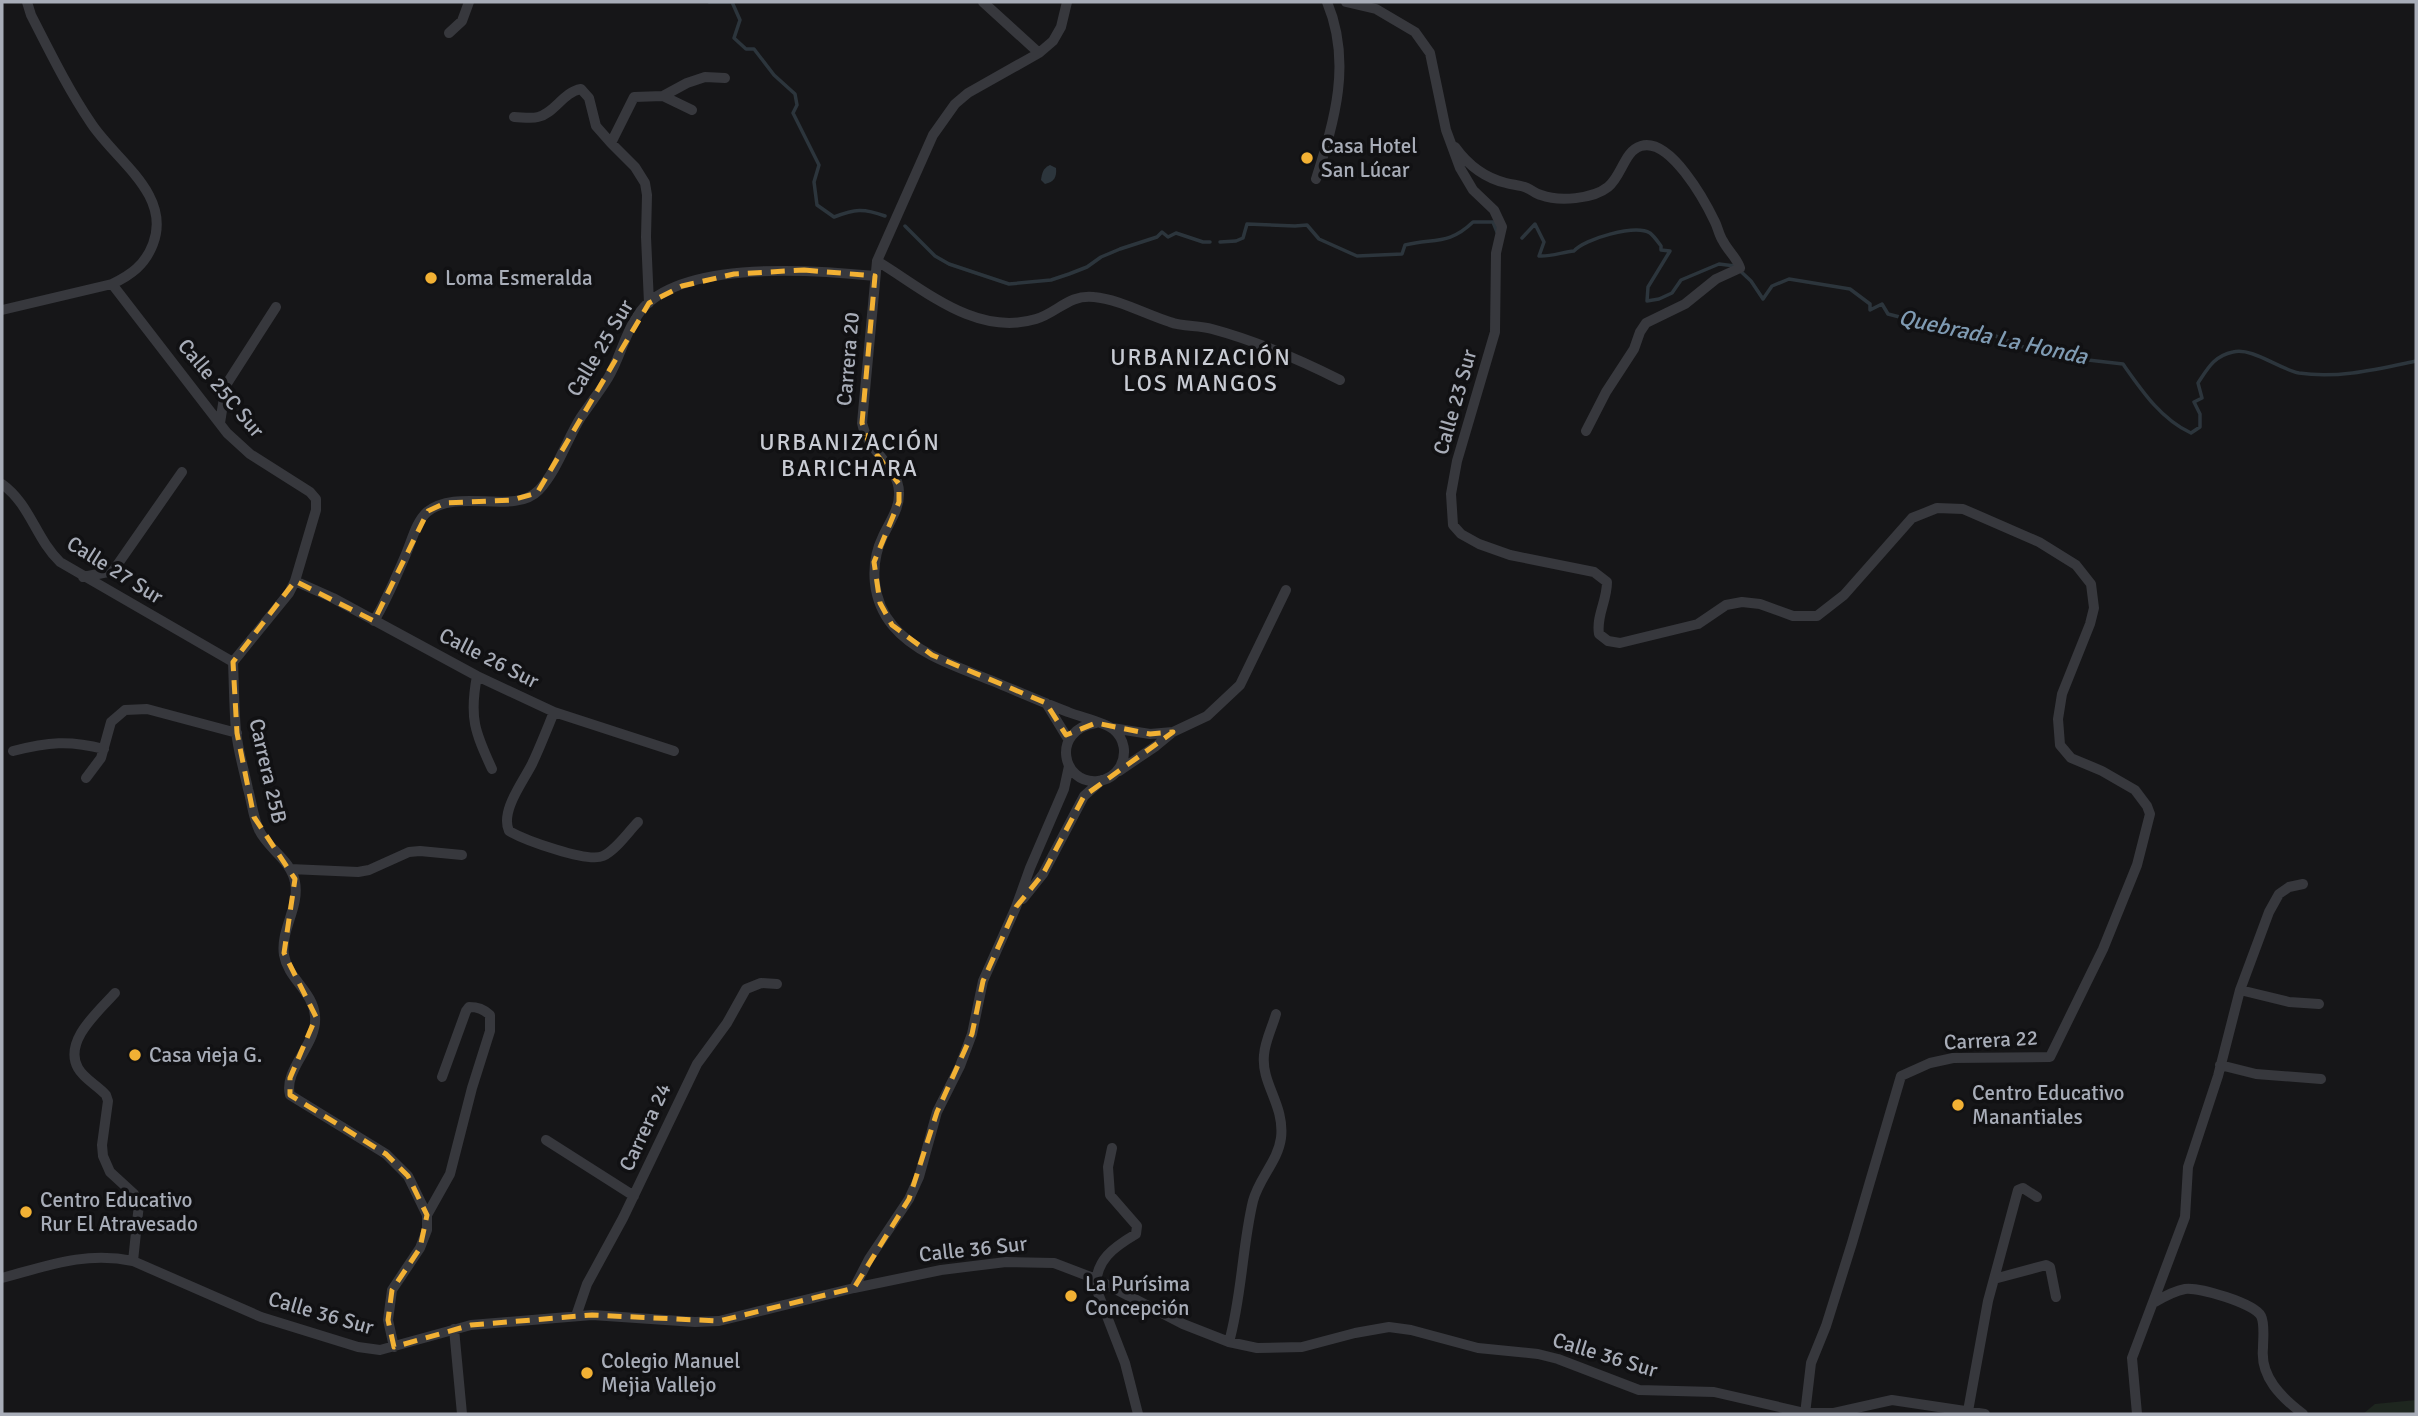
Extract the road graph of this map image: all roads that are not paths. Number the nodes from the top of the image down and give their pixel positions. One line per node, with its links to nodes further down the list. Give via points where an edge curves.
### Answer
1 (27, 2): 18 (street, via 79,104 99,135 148,190 154,205 157,221 149,253 127,277)
2 (469, 2): 7 (street, via 463,21)
3 (983, 2): 8 (street)
4 (1067, 2): 8 (street, Carrera 20, via 1061,27)
5 (1327, 2): 15 (street, via 1341,65 1335,113)
6 (1346, 2): 13 (street, Calle 23 Sur, via 1377,9 1415,32 1430,53)
7 (449, 33)
8 (1039, 53): 16 (street, Carrera 20, via 968,93 945,116)
9 (725, 78): 10 (street, via 705,77)
10 (663, 96): 11 (street); 14 (street, via 631,100)
11 (692, 110)
12 (514, 117): 14 (street, via 538,117 581,89 589,98 596,126)
13 (1450, 139): 24 (street, via 1475,169 1489,178 1558,199 1608,187 1639,146 1660,149 1681,166 1738,262 1740,268 1646,323); 48 (street, Calle 23 Sur, via 1468,182 1494,210 1502,227 1496,260 1495,332 1451,494 1453,525 1461,534 1510,555 1594,572 1607,582 1598,634 1620,643 1698,624 1726,605 1742,602 1793,616 1817,616 1844,595 1912,518 1937,508 1963,509 2039,542 2076,565 2091,584 2090,624 2062,694 2060,745 2071,758 2134,790)
14 (611, 143): 19 (street, via 645,183)
15 (1316, 179)
16 (877, 261): 17 (street, Carrera 20); 22 (street, via 958,310 987,322 1034,320 1076,298 1095,296 1172,323 1209,328 1277,349)
17 (875, 276): 19 (street, Calle 25 Sur, via 804,270 734,274 691,282); 33 (street, Carrera 20, via 862,424 869,444 894,475 900,495 874,562 880,603 909,642)
18 (111, 284): 21 (street); 23 (street, Calle 25C Sur)
19 (649, 303): 30 (street, Calle 25 Sur, via 537,493 526,499 445,503 428,511)
20 (276, 307): 23 (street, via 226,385)
21 (2, 310)
22 (1340, 380)
23 (220, 423): 28 (street, Calle 25C Sur, via 240,446 316,499)
24 (1586, 431)
25 (182, 472): 27 (street, via 113,571)
26 (2, 484): 27 (street, Calle 27 Sur, via 26,509 50,553)
27 (83, 577): 31 (street, Calle 27 Sur)
28 (295, 581): 30 (street, Calle 26 Sur); 31 (street)
29 (1286, 590): 37 (street, via 1240,685 1207,716)
30 (374, 621): 32 (street, Calle 26 Sur)
31 (233, 662): 38 (street, Carrera 25B)
32 (477, 676): 34 (street, Calle 26 Sur); 44 (street, via 474,722)
33 (1046, 704): 35 (street, Carrera 20); 39 (street)
34 (554, 712): 42 (street, Calle 26 Sur); 49 (street, via 510,809 509,831 579,856 598,858 610,852)
35 (1096, 723): 36 (street); 39 (street, via 1085,724)
36 (1112, 728): 37 (street, via 1150,734); 45 (street, via 1124,749)
37 (1173, 732): 45 (street)
38 (237, 733): 40 (street, via 132,708 111,722); 51 (street, Carrera 25B, via 257,825)
39 (1069, 739): 43 (street)
40 (104, 749): 41 (street, via 63,742); 46 (street)
41 (13, 751)
42 (674, 751)
43 (1069, 766): 47 (street, via 1083,779); 53 (street)
44 (492, 769)
45 (1116, 772): 47 (street)
46 (86, 778)
47 (1102, 780): 53 (street, via 1084,796 1043,874)
48 (2150, 814): 82 (street, Carrera 22, via 2137,865 2104,949 2050,1057 1953,1058 1901,1076 1811,1363)
49 (638, 822)
50 (462, 855): 51 (street, via 409,852 358,872)
51 (290, 869): 66 (street, via 296,889 284,953 287,967 307,993 316,1017 314,1032 290,1078 290,1095 386,1154 408,1176)
52 (2303, 884): 55 (street, via 2279,894)
53 (1016, 907): 71 (street, via 983,981 972,1034 937,1112 919,1177)
54 (777, 984): 64 (street, Carrera 24, via 746,989 697,1064)
55 (2240, 990): 57 (street); 59 (street)
56 (115, 993): 67 (street, via 86,1026 74,1052 77,1067 108,1101 102,1145 106,1165 138,1200)
57 (2319, 1004)
58 (1276, 1014): 76 (street, via 1264,1056 1278,1103 1281,1140 1254,1198)
59 (2220, 1065): 61 (street, via 2256,1074); 73 (street, via 2188,1167 2185,1217)
60 (442, 1077): 66 (street, via 466,1011 469,1007 484,1010 490,1031 450,1174)
61 (2321, 1079)
62 (546, 1140): 64 (street)
63 (1112, 1148): 69 (street, via 1110,1195 1137,1226 1136,1234 1106,1256)
64 (634, 1196): 74 (street, Carrera 24, via 587,1284)
65 (2037, 1197): 70 (street, via 2023,1188 2018,1190)
66 (427, 1214): 77 (street, via 420,1248 392,1290 388,1320)
67 (133, 1261): 68 (street, Calle 36 Sur, via 86,1257); 77 (street, Calle 36 Sur, via 261,1317 358,1347)
68 (2, 1278)
69 (1096, 1279): 71 (street, Calle 36 Sur, via 1054,1263 1032,1261 942,1270); 76 (street, Calle 36 Sur); 81 (street)
70 (1994, 1279): 72 (street, via 2046,1265); 79 (street)
71 (853, 1288): 74 (street, Calle 36 Sur, via 719,1321)
72 (2056, 1297)
73 (2155, 1301): 84 (street, via 2132,1358); 85 (street, via 2191,1289 2257,1311 2262,1318 2264,1372)
74 (576, 1316): 75 (street, Calle 36 Sur)
75 (454, 1329): 77 (street, Calle 36 Sur); 80 (street)
76 (1229, 1342): 82 (street, Calle 36 Sur, via 1277,1349 1324,1343 1370,1330 1411,1330 1478,1348 1558,1359 1639,1390 1714,1392)
77 (394, 1348)
78 (1925, 1409): 79 (street, Calle 36 Sur); 82 (street, Calle 36 Sur, via 1892,1400 1834,1413)
79 (1968, 1411): 83 (street, Calle 36 Sur)
80 (462, 1414)
81 (1138, 1414)
82 (1805, 1414)
83 (1985, 1414)
84 (2137, 1414)
85 (2303, 1414)

